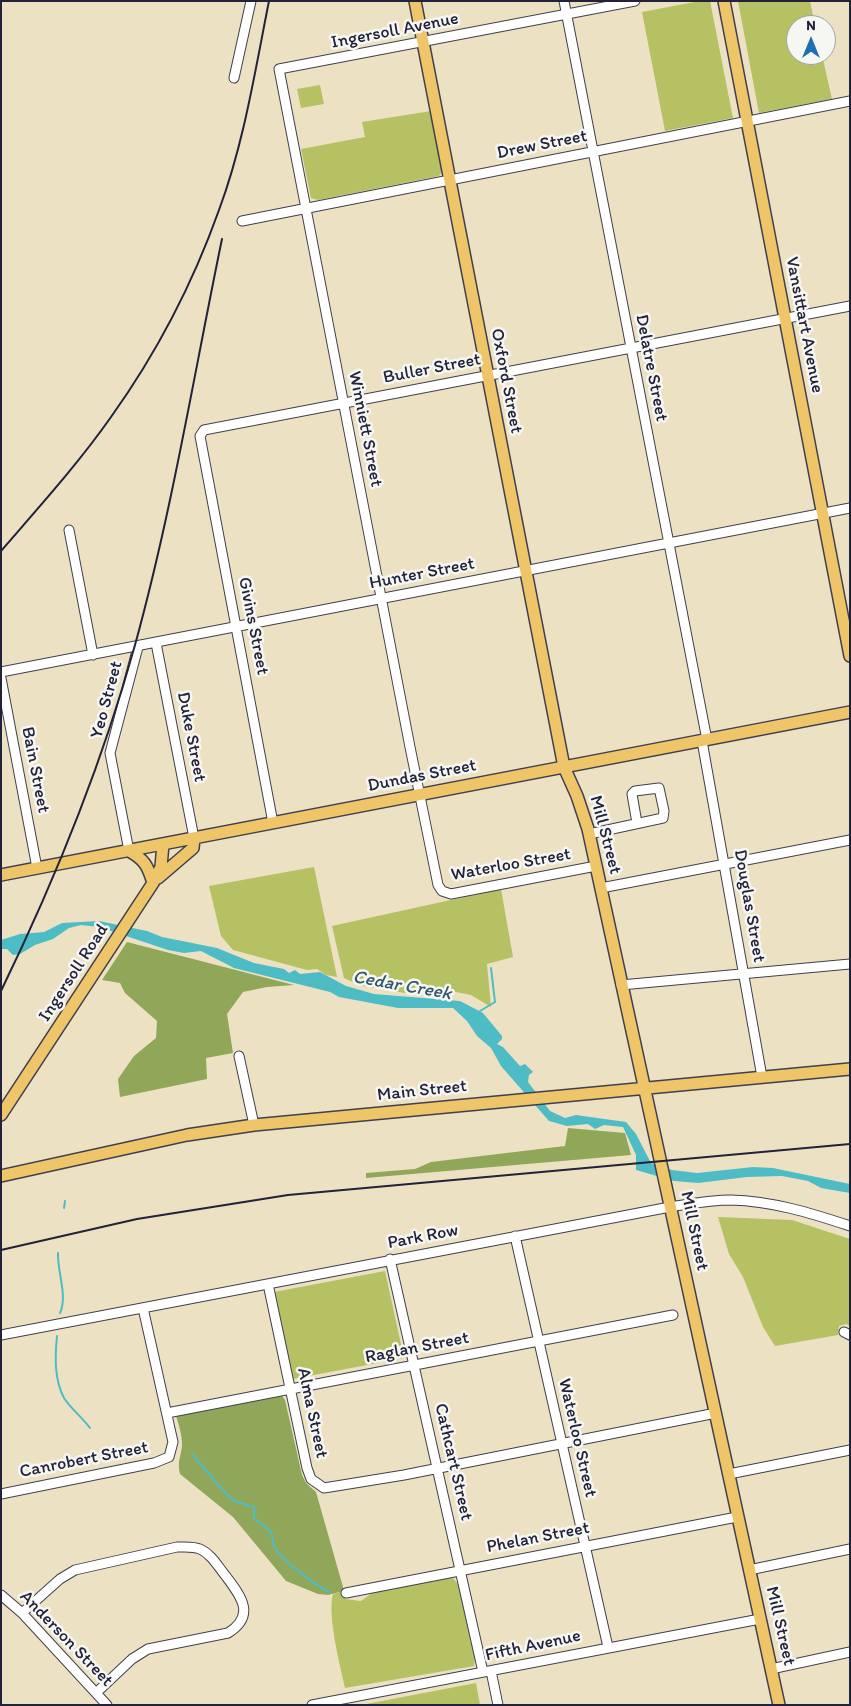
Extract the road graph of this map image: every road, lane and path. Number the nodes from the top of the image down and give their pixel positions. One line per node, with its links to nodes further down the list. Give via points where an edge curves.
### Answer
1 (251, 1): 9 (street)
2 (415, 1): 7 (main road, Oxford Street)
3 (564, 1): 6 (street, Delatre Street)
4 (635, 1): 6 (street, Ingersoll Avenue)
5 (724, 1): 11 (main road, Vansittart Avenue)
6 (566, 14): 7 (street, Ingersoll Avenue); 12 (street, Delatre Street)
7 (423, 42): 8 (street, Ingersoll Avenue); 13 (main road, Oxford Street)
8 (280, 69): 14 (street, Winniett Street)
9 (234, 78)
10 (850, 101): 11 (street, Drew Street)
11 (747, 122): 12 (street, Drew Street); 17 (main road, Vansittart Avenue)
12 (592, 151): 13 (street, Drew Street); 18 (street, Delatre Street)
13 (449, 180): 14 (street, Drew Street); 19 (main road, Oxford Street)
14 (306, 208): 15 (street, Drew Street); 20 (street, Winniett Street)
15 (242, 221)
16 (850, 306): 17 (street, Buller Street)
17 (785, 318): 18 (street, Buller Street); 23 (main road, Vansittart Avenue)
18 (631, 348): 19 (street, Buller Street); 25 (street, Delatre Street)
19 (487, 375): 20 (street, Buller Street); 26 (main road, Oxford Street)
20 (344, 403): 21 (street, Buller Street, via 206,429); 27 (street, Winniett Street)
21 (200, 436): 28 (street, Givins Street)
22 (850, 508): 23 (street, Hunter Street)
23 (823, 513): 25 (street, Hunter Street); 32 (main road, Vansittart Avenue)
24 (69, 530): 31 (street, Yeo Street)
25 (669, 543): 26 (street, Hunter Street); 36 (street, Delatre Street)
26 (524, 571): 27 (street, Hunter Street); 37 (main road, Oxford Street)
27 (381, 598): 28 (street, Hunter Street); 38 (street, Winniett Street)
28 (237, 627): 29 (street, Hunter Street); 39 (street, Givins Street)
29 (156, 643): 30 (street, Hunter Street); 42 (street, Duke Street)
30 (138, 647): 31 (street, Hunter Street); 45 (street, Yeo Street, via 110,753)
31 (93, 655): 33 (street, Hunter Street)
32 (850, 656)
33 (1, 672)
34 (1, 678): 48 (street, Bain Street)
35 (850, 712): 36 (main road, Dundas Street)
36 (705, 740): 37 (main road, Dundas Street); 46 (street, Douglas Street)
37 (564, 767): 38 (main road, Dundas Street); 41 (main road, Mill Street, via 581,806)
38 (419, 795): 39 (main road, Dundas Street); 47 (street, Waterloo Street, via 438,885 445,893)
39 (274, 823): 42 (main road, Dundas Street)
40 (637, 824): 40 (street, via 664,816 659,788 632,794); 41 (street)
41 (588, 834): 47 (main road, Mill Street)
42 (194, 838): 44 (main road, Dundas Street); 50 (main road, via 193,848)
43 (850, 840): 46 (street)
44 (163, 844): 45 (main road, Dundas Street); 50 (main road, Ingersoll Road, via 161,867)
45 (129, 851): 48 (main road, Dundas Street); 50 (main road, via 142,858)
46 (724, 863): 51 (street); 53 (street, Douglas Street)
47 (596, 866): 51 (main road, Mill Street)
48 (37, 868): 49 (main road, Dundas Street)
49 (1, 875)
50 (153, 882): 59 (main road, Ingersoll Road)
51 (601, 888): 54 (main road, Mill Street)
52 (850, 964): 53 (street)
53 (744, 974): 54 (street); 57 (street, Douglas Street)
54 (621, 985): 58 (main road, Mill Street)
55 (239, 1056): 60 (street)
56 (850, 1069): 57 (main road, Main Street)
57 (762, 1077): 58 (main road, Main Street)
58 (644, 1090): 60 (main road, Main Street); 62 (main road, Mill Street)
59 (1, 1115)
60 (254, 1124): 61 (main road, Main Street, via 187,1135)
61 (1, 1176)
62 (670, 1207): 63 (street, Park Row, via 729,1200 767,1203); 64 (street, Park Row); 74 (main road, Mill Street)
63 (850, 1226)
64 (515, 1236): 65 (street, Park Row); 70 (street, Waterloo Street)
65 (390, 1259): 66 (street, Park Row); 71 (street, Cathcart Street)
66 (268, 1284): 67 (street, Park Row); 72 (street, Alma Street)
67 (142, 1308): 69 (street, Park Row); 73 (street, Canrobert Street)
68 (673, 1315): 70 (street, Raglan Street)
69 (1, 1335)
70 (539, 1341): 71 (street, Raglan Street); 75 (street, Waterloo Street)
71 (414, 1365): 72 (street, Raglan Street); 77 (street, Cathcart Street)
72 (291, 1389): 73 (street, Raglan Street); 77 (street, Alma Street, via 307,1468 317,1485 335,1488)
73 (167, 1413): 79 (street, Canrobert Street, via 174,1445 170,1454 161,1461)
74 (716, 1413): 75 (street); 78 (main road, Mill Street)
75 (561, 1442): 77 (street); 81 (street, Waterloo Street)
76 (850, 1450): 78 (street)
77 (437, 1468): 83 (street, Cathcart Street)
78 (729, 1474): 80 (main road, Mill Street)
79 (1, 1494)
80 (737, 1517): 81 (street, Phelan Street); 84 (main road, Mill Street)
81 (585, 1546): 83 (street, Phelan Street); 89 (street, Waterloo Street)
82 (850, 1549): 84 (street)
83 (460, 1570): 85 (street, Phelan Street); 92 (street, Cathcart Street)
84 (749, 1570): 88 (main road, Mill Street)
85 (346, 1593)
86 (1, 1596): 87 (street, Anderson Street)
87 (22, 1613): 93 (street, Anderson Street); 93 (street, via 60,1579 79,1568 177,1547 193,1547 209,1554 242,1598 244,1610 237,1626 228,1633 148,1650)
88 (760, 1619): 89 (street, Fifth Avenue); 91 (main road, Mill Street)
89 (608, 1647): 92 (street, Fifth Avenue)
90 (850, 1652): 91 (street)
91 (771, 1669): 97 (main road, Mill Street)
92 (487, 1672): 95 (street, Fifth Avenue); 96 (street, Cathcart Street)
93 (96, 1693): 94 (street, Anderson Street)
94 (107, 1705)
95 (312, 1705)
96 (498, 1705)
97 (779, 1705)

